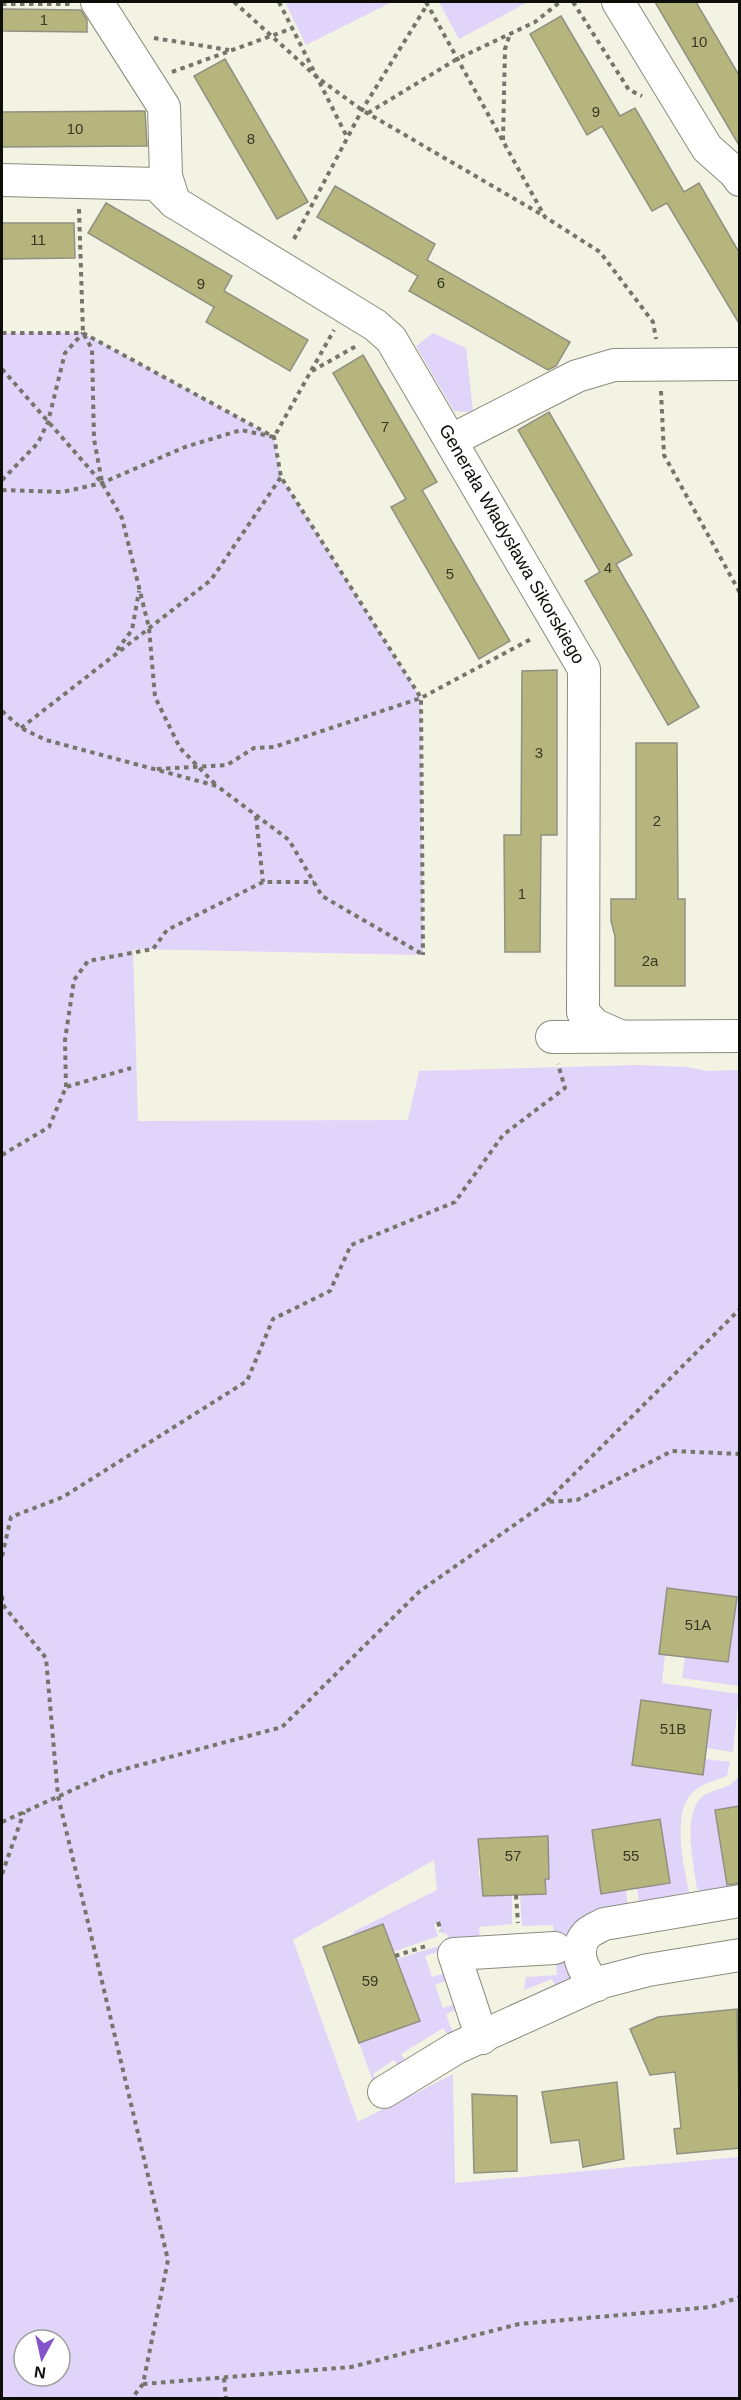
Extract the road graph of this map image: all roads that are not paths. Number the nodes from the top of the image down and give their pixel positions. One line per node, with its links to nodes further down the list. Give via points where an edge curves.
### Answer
1 (618, 2): 4 (street, via 707,148)
2 (98, 3): 5 (street, via 164,107 166,176)
3 (2, 180): 5 (street, Generała Władysława Sikorskiego, via 150,182 160,186)
4 (740, 180)
5 (174, 202): 7 (street, Generała Władysława Sikorskiego, via 386,333)
6 (740, 364): 7 (street, via 614,365 587,372)
7 (453, 440): 8 (street, Generała Władysława Sikorskiego, via 584,669 583,1012 595,1025)
8 (620, 1036): 9 (street, Generała Władysława Sikorskiego); 10 (street, Generała Władysława Sikorskiego)
9 (740, 1036)
10 (552, 1037)
11 (740, 1901): 14 (street, via 604,1924 586,1934 580,1953 585,1974)
12 (555, 1948): 15 (street, via 454,1954)
13 (740, 1955): 14 (street, via 648,1970)
14 (597, 1985): 15 (street)
15 (482, 2038): 16 (street, via 456,2048)
16 (384, 2092)

